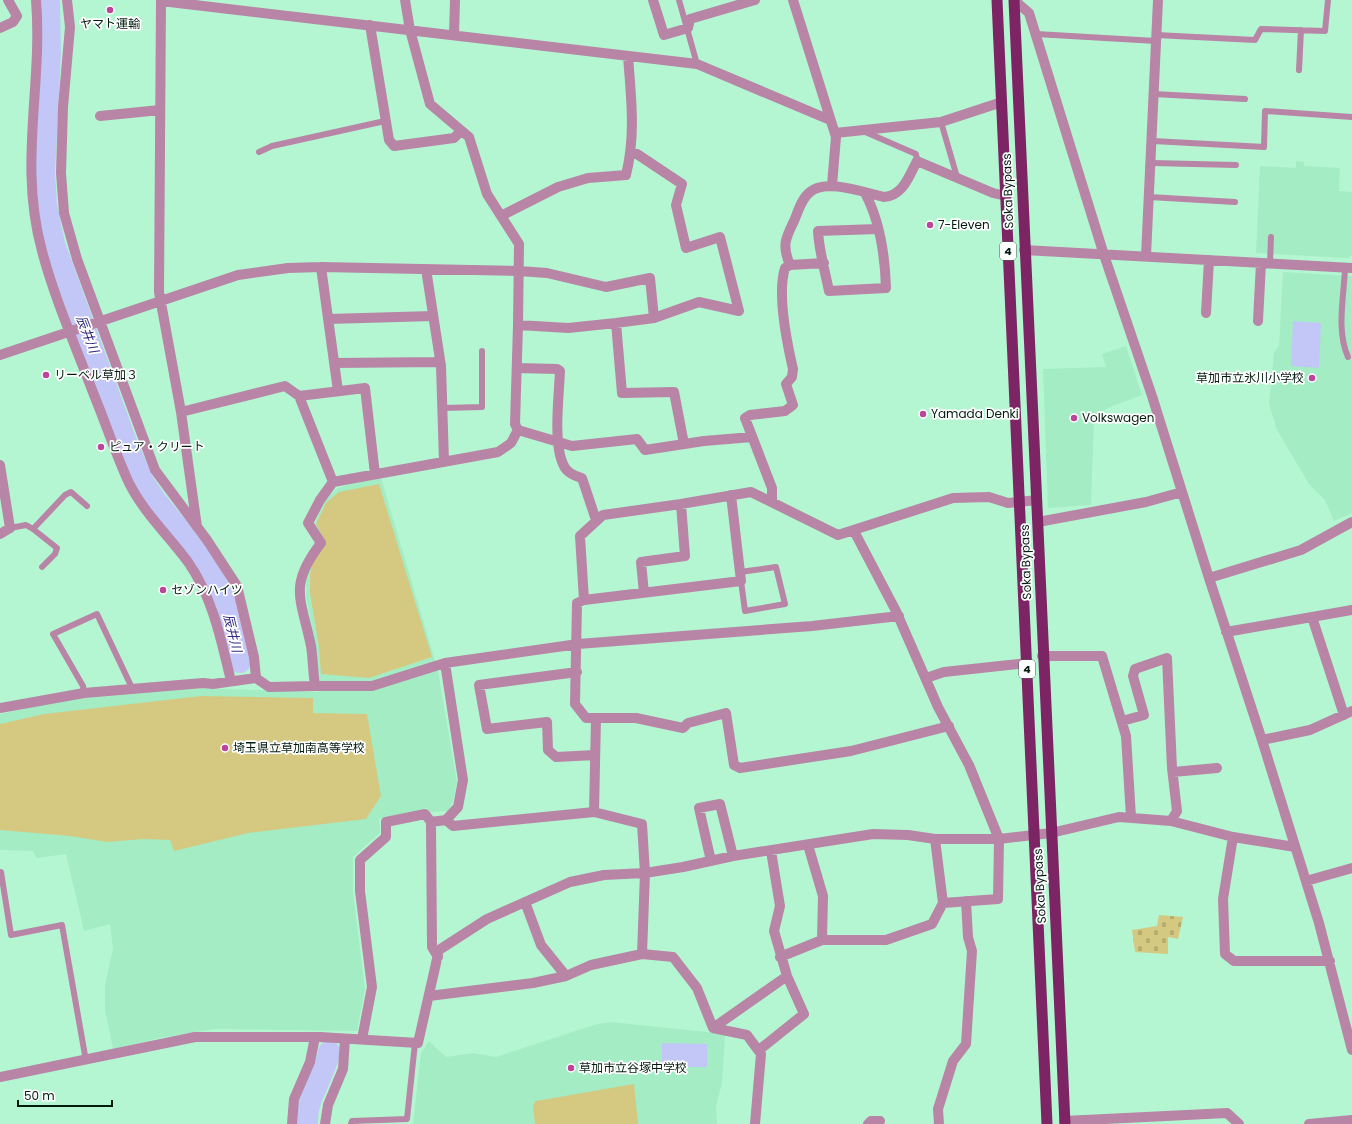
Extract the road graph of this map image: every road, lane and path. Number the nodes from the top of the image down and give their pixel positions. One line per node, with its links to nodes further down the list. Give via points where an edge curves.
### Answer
1 (8, 0): 17 (street, via 17,16 13,22)
2 (36, 0): 74 (street, via 38,40 30,156 33,208 48,272)
3 (67, 0): 70 (street, via 70,27 63,107 61,173 64,213)
4 (405, 0): 19 (street)
5 (455, 0): 22 (street)
6 (653, 0): 18 (street, via 664,35)
7 (679, 0): 18 (lane)
8 (754, 0): 18 (street, via 690,19)
9 (793, 0): 33 (street)
10 (997, 0): 29 (highway, Soka Bypass / 4)
11 (1014, 0): 21 (street, via 1029,13); 54 (highway, Soka Bypass / 4)
12 (1158, 0): 23 (street)
13 (1328, 0): 20 (lane, via 1325,31)
14 (161, 1): 15 (street); 30 (street)
15 (222, 4): 16 (street)
16 (370, 25): 19 (street); 34 (street)
17 (0, 28)
18 (688, 28): 25 (lane)
19 (410, 30): 22 (street); 36 (street, via 430,104)
20 (1301, 30): 23 (lane, via 1261,29 1255,40); 26 (lane)
21 (1036, 34): 23 (lane); 55 (street)
22 (454, 35): 24 (street)
23 (1156, 38): 27 (street)
24 (628, 56): 25 (street); 41 (street)
25 (697, 64): 33 (street)
26 (1299, 70)
27 (1154, 94): 28 (lane); 39 (street)
28 (1245, 99)
29 (1002, 102): 35 (street); 48 (highway, Soka Bypass / 4)
30 (160, 110): 31 (street); 65 (street, via 158,277)
31 (100, 116)
32 (1352, 117): 39 (lane, via 1265,111 1264,146)
33 (830, 120): 38 (street)
34 (385, 121): 36 (street, via 389,140 394,146 454,138); 40 (lane, via 272,146)
35 (941, 122): 37 (street); 45 (lane)
36 (461, 131): 51 (street, via 469,137 487,194)
37 (861, 131): 38 (street); 42 (lane, via 916,154)
38 (835, 133): 46 (street)
39 (1153, 141): 43 (street)
40 (259, 152)
41 (632, 153): 51 (street, via 626,175 588,178 558,187); 68 (street, via 682,184 676,205 686,248 720,237 739,311 699,302)
42 (917, 161): 45 (street); 47 (street, via 906,183 892,197)
43 (1152, 163): 44 (lane); 49 (street)
44 (1236, 165)
45 (957, 178): 48 (street)
46 (832, 185): 47 (street); 60 (street, via 810,191 801,203 784,240)
47 (865, 193): 52 (street)
48 (1006, 196): 97 (highway, Soka Bypass / 4)
49 (1150, 197): 50 (lane); 56 (street)
50 (1236, 202)
51 (501, 216): 64 (street, via 519,244)
52 (878, 229): 58 (street, via 818,231 819,249); 58 (street, via 885,259 886,288 829,291)
53 (1271, 237): 59 (lane)
54 (1024, 250): 55 (street); 95 (highway, Soka Bypass / 4)
55 (1104, 255): 56 (street); 93 (street)
56 (1146, 256): 57 (street)
57 (1209, 260): 59 (street); 66 (street)
58 (824, 263): 60 (street)
59 (1265, 263): 62 (street); 71 (street)
60 (790, 265): 86 (street, via 785,268 783,275 784,316 792,369 792,377 786,384 793,405 786,411 750,415 745,418)
61 (321, 267): 63 (street); 65 (street, via 288,268 238,275); 69 (street)
62 (1348, 268): 77 (lane, via 1341,332)
63 (426, 269): 64 (street); 67 (street)
64 (519, 271): 68 (street, via 547,273 606,287 650,278); 73 (street)
65 (161, 300): 70 (street); 84 (street)
66 (1206, 313)
67 (433, 316): 69 (street); 78 (street)
68 (654, 318): 72 (street)
69 (328, 319): 79 (street)
70 (97, 321): 74 (street); 103 (street, via 155,470)
71 (1258, 321)
72 (616, 323): 73 (street, via 568,328); 88 (street, via 622,393 674,392)
73 (518, 325): 80 (street)
74 (71, 330): 76 (street); 124 (street, via 129,482 148,512 188,562 207,595 215,616)
75 (482, 351): 83 (lane, via 482,407)
76 (0, 355)
77 (1348, 357)
78 (440, 362): 79 (street); 83 (street)
79 (334, 363): 81 (street)
80 (517, 368): 85 (street, via 515,424); 87 (street, via 560,371)
81 (338, 391): 82 (street); 91 (street, via 365,388)
82 (299, 396): 84 (street, via 285,386); 92 (street)
83 (443, 408): 89 (street)
84 (182, 412): 103 (street)
85 (518, 430): 87 (street); 89 (street, via 511,443 498,452)
86 (752, 437): 88 (street); 96 (street, via 772,488)
87 (558, 443): 88 (street, via 572,446 637,439 645,450); 100 (street, via 563,465 574,476 582,478)
88 (684, 444)
89 (444, 462): 91 (street)
90 (0, 465): 104 (street)
91 (375, 474): 92 (street)
92 (333, 482): 125 (street, via 308,522 320,543 306,561 298,593 311,648)
93 (1182, 492): 101 (street, via 1146,502); 110 (street)
94 (730, 495): 96 (street, via 752,492); 98 (street); 109 (street)
95 (1037, 500): 97 (street); 101 (highway, Soka Bypass / 4)
96 (772, 501): 106 (street, via 838,535)
97 (1020, 502): 106 (street, via 1008,503 989,497 953,498); 120 (highway, Soka Bypass / 4)
98 (681, 504): 100 (street, via 603,515); 111 (street, via 685,556 642,562)
99 (87, 506): 105 (lane, via 71,492)
100 (596, 520): 112 (street, via 580,536)
101 (1038, 522): 118 (highway, Soka Bypass / 4)
102 (1352, 522): 110 (street, via 1301,550)
103 (197, 527): 122 (street, via 237,586 254,657)
104 (10, 528): 105 (lane, via 26,525); 107 (street)
105 (33, 528): 108 (lane, via 57,548 55,554)
106 (854, 531): 114 (street)
107 (0, 534)
108 (42, 567)
109 (740, 576): 109 (lane, via 745,611 785,604 776,567); 111 (street)
110 (1209, 578): 116 (street)
111 (644, 593): 112 (street)
112 (584, 600): 117 (street, via 577,603)
113 (1352, 610): 115 (street)
114 (898, 616): 117 (street, via 812,626); 123 (street)
115 (1312, 617): 116 (street); 129 (street)
116 (1226, 632): 133 (street)
117 (578, 644): 119 (street); 121 (street)
118 (1042, 656): 131 (street, via 1102,656); 142 (highway, Soka Bypass / 4)
119 (445, 663): 125 (street, via 372,686); 139 (street, via 463,780 458,807)
120 (1027, 663): 123 (street, via 944,672); 143 (highway, Soka Bypass / 4)
121 (577, 672): 130 (street, via 575,704 586,718); 134 (street, via 479,685 487,729 547,722 548,750 556,757)
122 (256, 678): 124 (street); 125 (street, via 269,688)
123 (926, 678): 132 (street)
124 (231, 682): 126 (street)
125 (315, 686)
126 (133, 690): 127 (street); 127 (lane, via 97,614 53,634 83,686)
127 (84, 693): 128 (street)
128 (0, 708)
129 (1348, 713): 133 (street, via 1310,730)
130 (596, 718): 132 (street, via 636,718 683,728 688,722 726,713 734,765 740,768 851,751); 134 (street)
131 (1122, 721): 136 (street, via 1144,715 1133,676 1135,669 1167,658); 138 (street, via 1126,736)
132 (949, 726): 146 (street, via 970,765)
133 (1262, 740): 148 (street)
134 (595, 754): 137 (street)
135 (1217, 768): 136 (street)
136 (1173, 772): 140 (street, via 1177,810)
137 (594, 812): 139 (street, via 453,826); 154 (street, via 642,824)
138 (1130, 817): 140 (street); 142 (street, via 1119,817)
139 (446, 820): 141 (street)
140 (1171, 821): 144 (street)
141 (431, 822): 161 (street, via 432,947); 170 (street, via 425,814 386,822 386,837 360,860 360,891 372,987)
142 (1051, 833): 143 (street); 178 (highway, Soka Bypass / 4)
143 (1035, 836): 146 (street); 185 (highway, Soka Bypass / 4)
144 (1233, 837): 148 (street); 163 (street, via 1223,899 1225,954 1234,961)
145 (935, 839): 146 (street); 147 (street, via 874,834); 158 (street)
146 (999, 839): 156 (street, via 998,899)
147 (808, 845): 149 (street); 159 (street, via 823,896)
148 (1295, 847): 155 (street)
149 (771, 851): 150 (street); 162 (street, via 780,906 774,931)
150 (733, 856): 151 (street); 151 (street, via 720,804 699,808)
151 (711, 861): 154 (street)
152 (1352, 868): 155 (street)
153 (2, 872): 174 (lane, via 11,935 62,925)
154 (645, 873): 157 (street, via 604,875 570,882); 160 (street)
155 (1306, 881): 163 (street)
156 (966, 901): 158 (street); 184 (street, via 968,937 972,951 966,1044 953,1061 938,1109)
157 (524, 902): 161 (street, via 487,919 439,950); 164 (street, via 541,945)
158 (943, 903): 159 (street, via 932,924 886,940)
159 (822, 940): 162 (street)
160 (642, 954): 164 (street, via 591,965); 167 (street, via 673,957 697,988)
161 (438, 957): 166 (street)
162 (780, 957): 165 (street)
163 (1330, 961): 173 (street)
164 (566, 976): 166 (street, via 533,983)
165 (787, 976): 167 (street); 172 (street, via 804,1014)
166 (429, 996): 171 (street, via 418,1043)
167 (713, 1028): 172 (street, via 747,1035)
168 (315, 1037): 169 (street); 174 (street, via 195,1037); 179 (street, via 308,1067 294,1099)
169 (345, 1039): 170 (street); 180 (street, via 343,1070 328,1105)
170 (362, 1039): 171 (street)
171 (415, 1043): 181 (lane, via 407,1119 352,1121)
172 (759, 1050): 182 (street, via 761,1054)
173 (1352, 1050)
174 (86, 1061): 175 (street)
175 (0, 1077)
176 (1352, 1120): 187 (street)
177 (880, 1121): 183 (street, via 871,1121)
178 (1065, 1122): 186 (street, via 1227,1114)
179 (292, 1124)
180 (325, 1124)
181 (351, 1124)
182 (755, 1124)
183 (868, 1124)
184 (939, 1124)
185 (1047, 1124)
186 (1239, 1124)
187 (1309, 1124)

